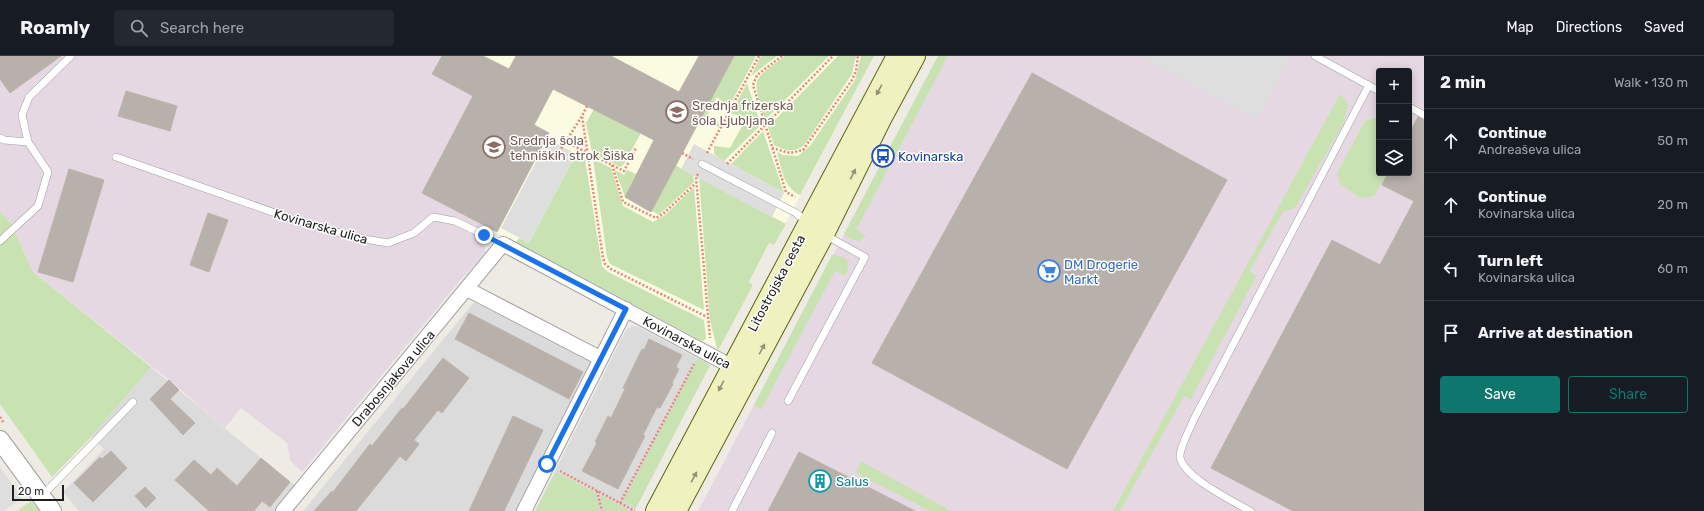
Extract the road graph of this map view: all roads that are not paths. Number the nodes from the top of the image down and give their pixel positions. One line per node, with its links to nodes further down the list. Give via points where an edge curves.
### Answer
1 (71, 56): 10 (lane, via 29,97 22,115)
2 (897, 56): 13 (main road, Litostrojska cesta, one-way to 13)
3 (915, 56): 13 (main road, Litostrojska cesta, one-way to 3)
4 (1315, 56): 5 (lane)
5 (1369, 85): 6 (lane); 31 (lane, via 1183,444 1180,456 1186,468 1201,482)
6 (1376, 88)
7 (1412, 109): 8 (lane)
8 (1424, 115)
9 (0, 138): 10 (lane)
10 (28, 142): 14 (lane, via 48,172 38,206)
11 (116, 157): 15 (lane, Kovinarska ulica, via 292,219 358,238 388,243 414,233 434,217 455,222)
12 (702, 164): 13 (lane, via 796,213)
13 (816, 228): 19 (main road, Litostrojska cesta); 20 (lane, via 865,257)
14 (0, 241)
15 (503, 244): 16 (street, Drabosnjakova ulica); 17 (street, Kovinarska ulica)
16 (467, 289): 18 (street); 26 (street, Drabosnjakova ulica)
17 (626, 309): 18 (street); 19 (street, Kovinarska ulica)
18 (600, 358): 27 (street)
19 (740, 370): 28 (main road, Litostrojska cesta, one-way to 28); 29 (main road, Litostrojska cesta, one-way to 19)
20 (788, 401)
21 (133, 402): 24 (lane)
22 (772, 433): 30 (lane)
23 (0, 440): 24 (street)
24 (41, 497): 25 (street)
25 (52, 511)
26 (283, 511)
27 (524, 511)
28 (656, 511)
29 (676, 511)
30 (732, 511)
31 (1250, 511)

